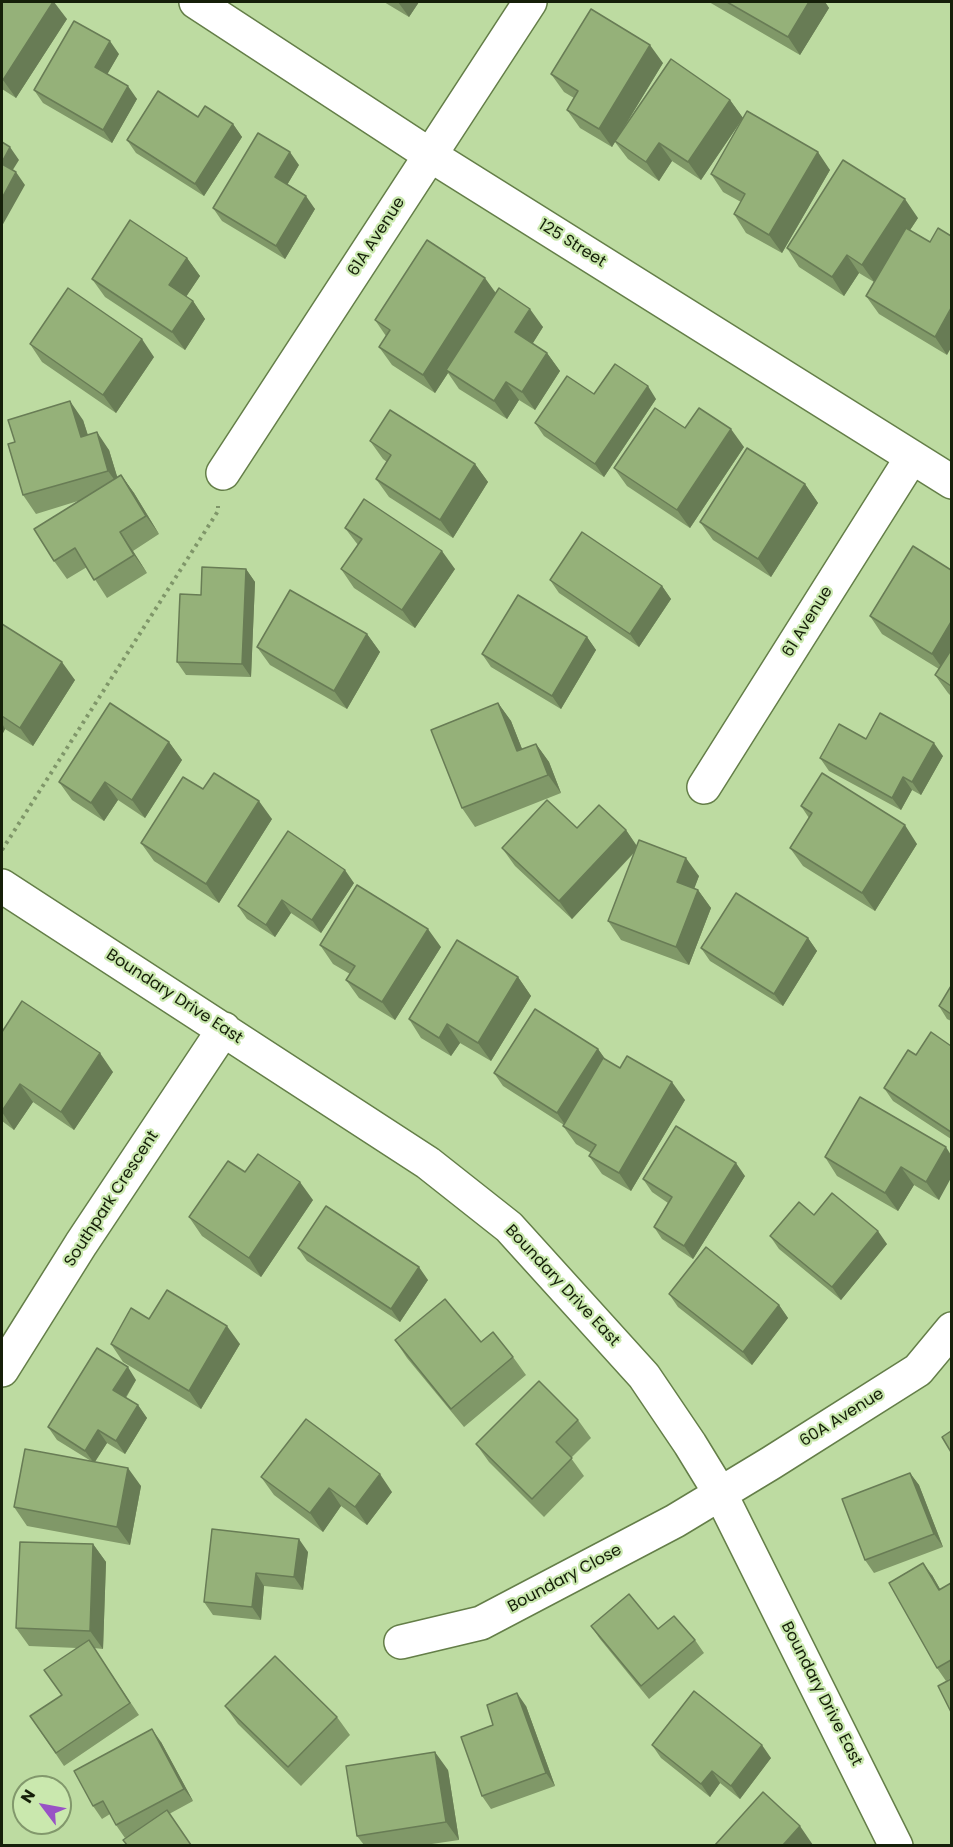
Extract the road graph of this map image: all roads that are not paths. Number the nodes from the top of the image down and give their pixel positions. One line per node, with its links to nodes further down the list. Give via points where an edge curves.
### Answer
1 (196, 2): 3 (street, 125 Street)
2 (530, 2): 3 (street, 61A Avenue)
3 (430, 155): 4 (street, 125 Street); 5 (street, 61A Avenue)
4 (912, 457): 6 (street, 125 Street); 7 (street, 61 Avenue)
5 (223, 473)
6 (951, 482)
7 (704, 787)
8 (2, 886): 9 (street, Boundary Drive East)
9 (224, 1029): 11 (street, Southpark Crescent); 12 (street, Boundary Drive East, via 428,1163 509,1227 644,1376)
10 (951, 1329): 12 (street, 60A Avenue, via 918,1370)
11 (2, 1370)
12 (720, 1493): 13 (street, Boundary Close, via 675,1521 481,1623); 14 (street, Boundary Drive East)
13 (401, 1642)
14 (896, 1845)

